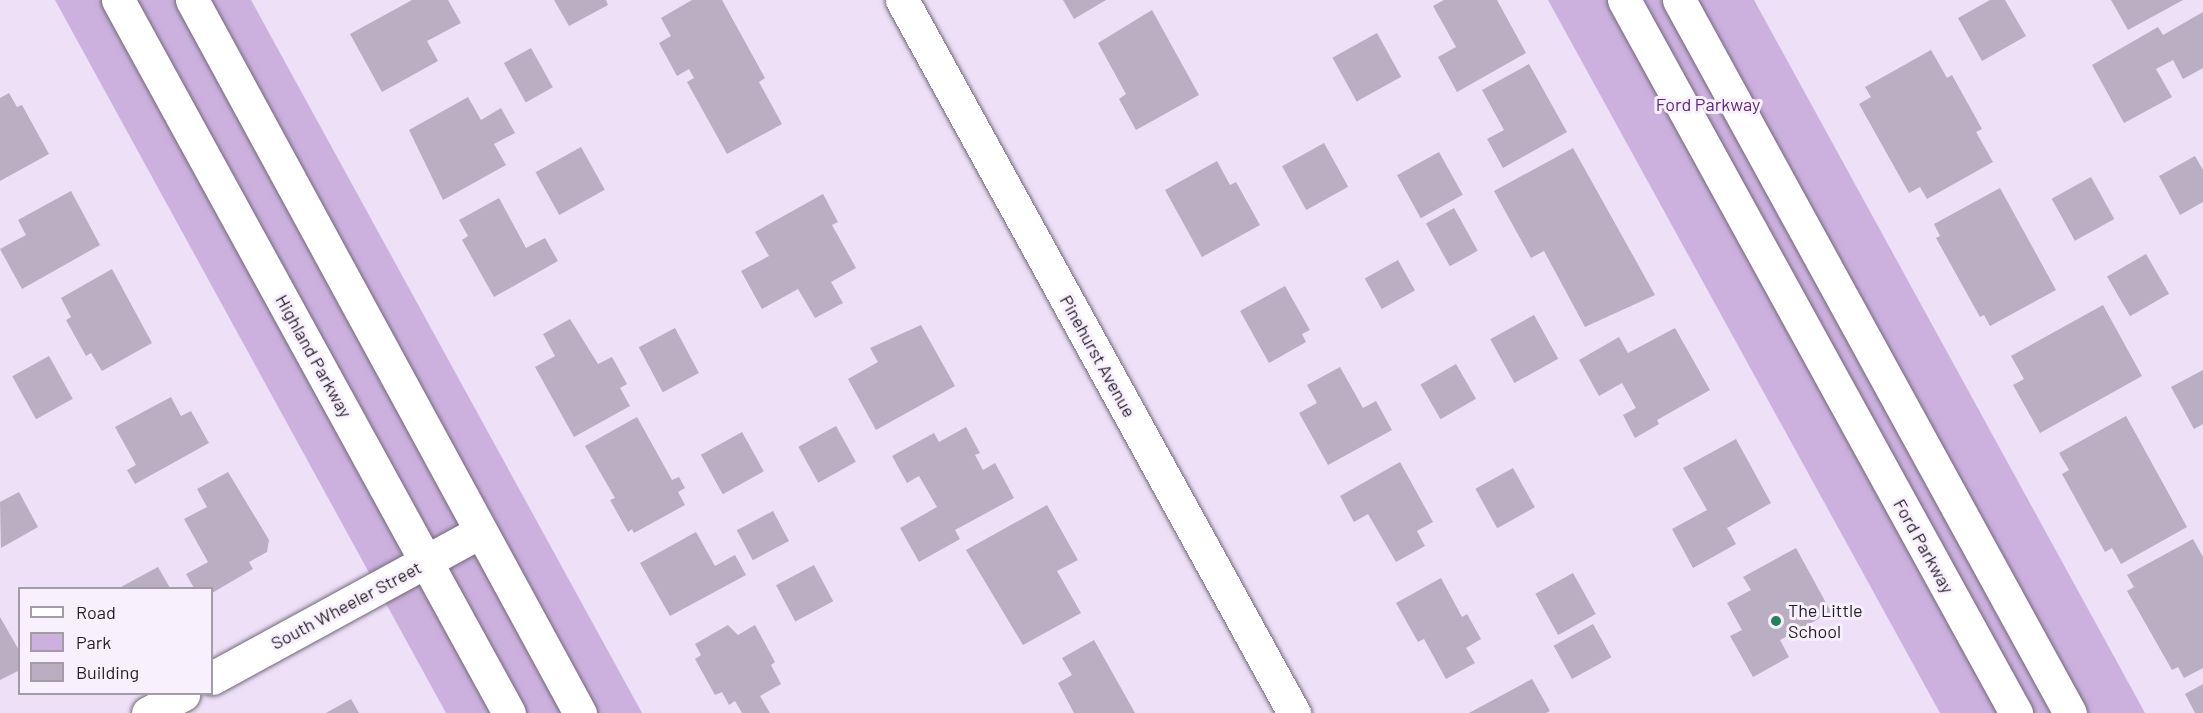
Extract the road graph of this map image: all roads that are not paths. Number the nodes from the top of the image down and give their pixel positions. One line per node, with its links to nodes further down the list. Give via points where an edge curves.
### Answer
1 (118, 0): 7 (street, Highland Parkway)
2 (192, 0): 6 (street)
3 (902, 0): 13 (street, Pinehurst Avenue)
4 (1624, 0): 14 (street, Ford Parkway)
5 (1680, 0): 15 (street)
6 (480, 532): 7 (street, South Wheeler Street); 12 (street)
7 (426, 562): 8 (street, South Wheeler Street); 11 (street, Highland Parkway)
8 (213, 677)
9 (180, 695): 10 (street)
10 (148, 713)
11 (509, 713)
12 (580, 713)
13 (1294, 713)
14 (2016, 713)
15 (2070, 713)

